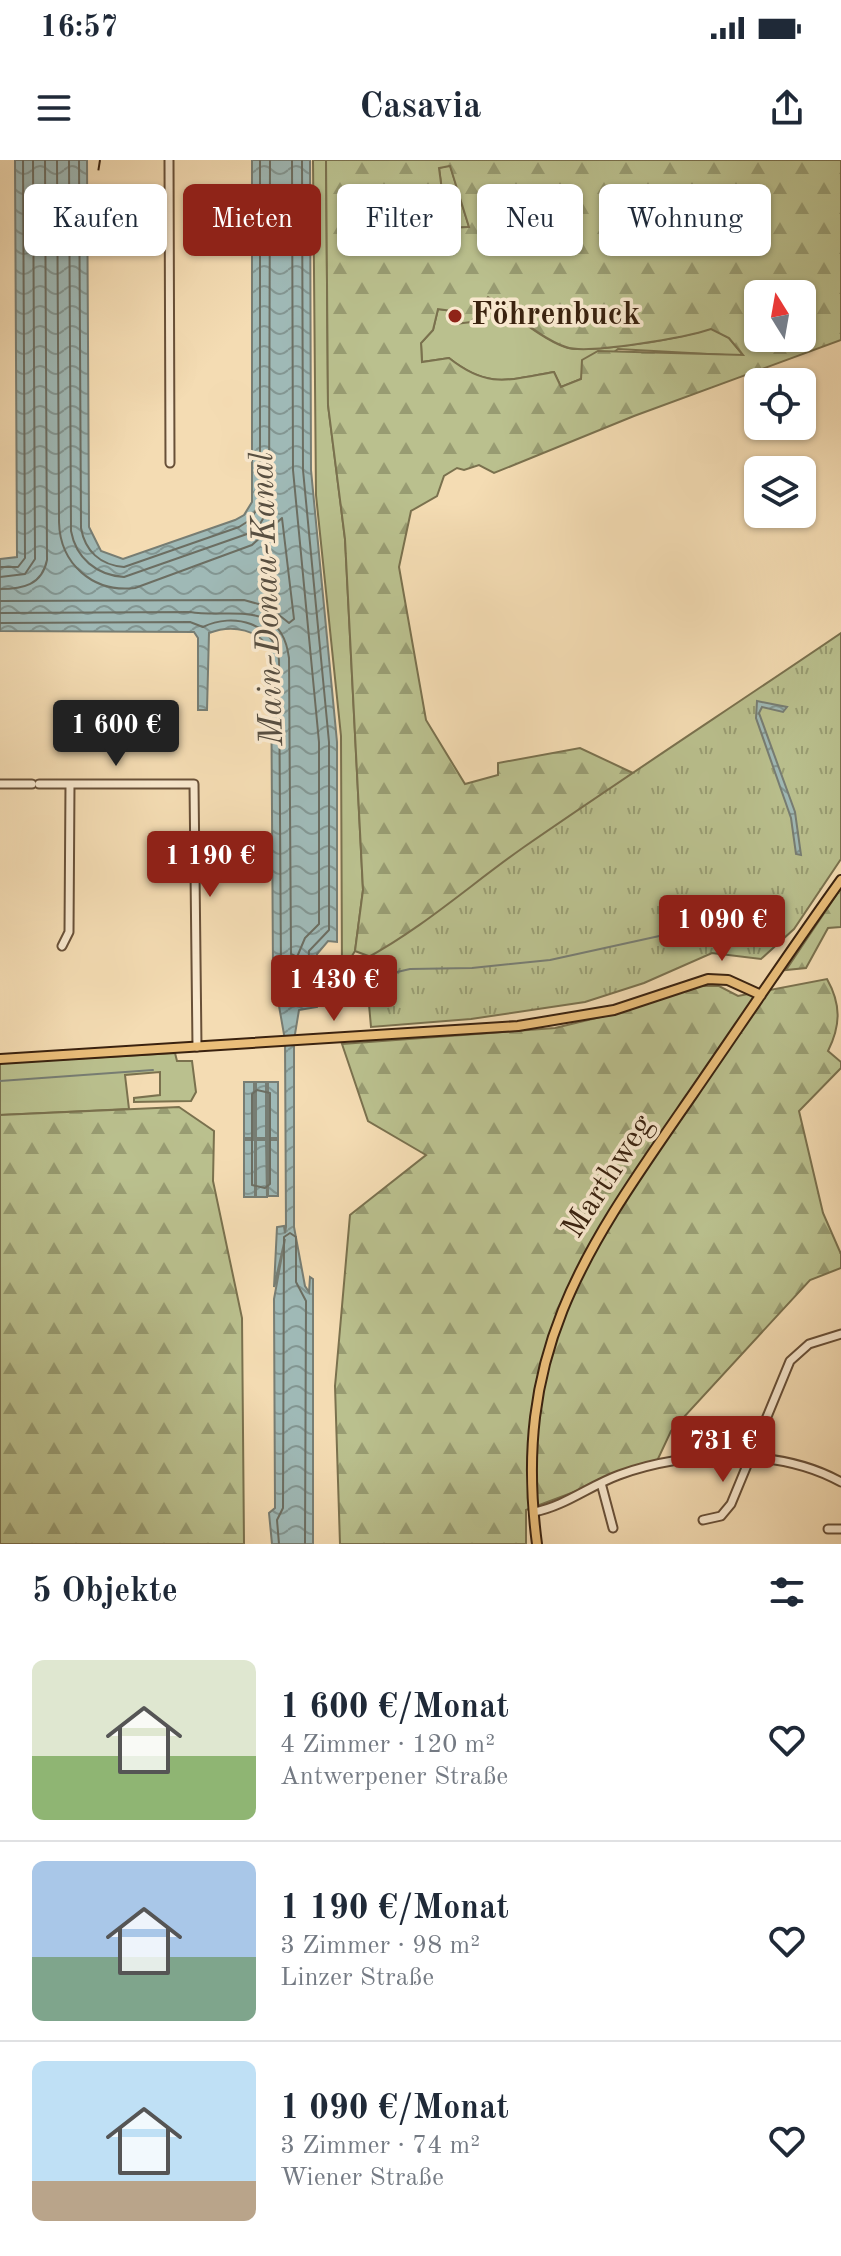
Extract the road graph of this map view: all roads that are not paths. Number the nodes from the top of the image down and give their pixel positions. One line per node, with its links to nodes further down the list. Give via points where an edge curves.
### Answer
1 (169, 160): 2 (street)
2 (170, 463)
3 (0, 784): 4 (street)
4 (70, 784): 6 (street, via 69,932); 8 (street, via 194,784)
5 (841, 880): 7 (main road, Marthweg)
6 (62, 946)
7 (761, 995): 8 (main road, via 728,980 708,979 626,1007 558,1022); 14 (main road, Marthweg, via 612,1212 566,1296 537,1407)
8 (197, 1047): 9 (main road)
9 (0, 1059)
10 (841, 1334): 11 (street, via 809,1344 790,1361)
11 (749, 1457): 12 (street, via 810,1466); 13 (street, via 653,1465); 15 (street, via 727,1510)
12 (841, 1482)
13 (601, 1483): 14 (street); 16 (street)
14 (534, 1512): 19 (main road, Marthweg)
15 (703, 1520)
16 (613, 1528)
17 (828, 1529): 18 (street)
18 (841, 1529)
19 (537, 1544)

